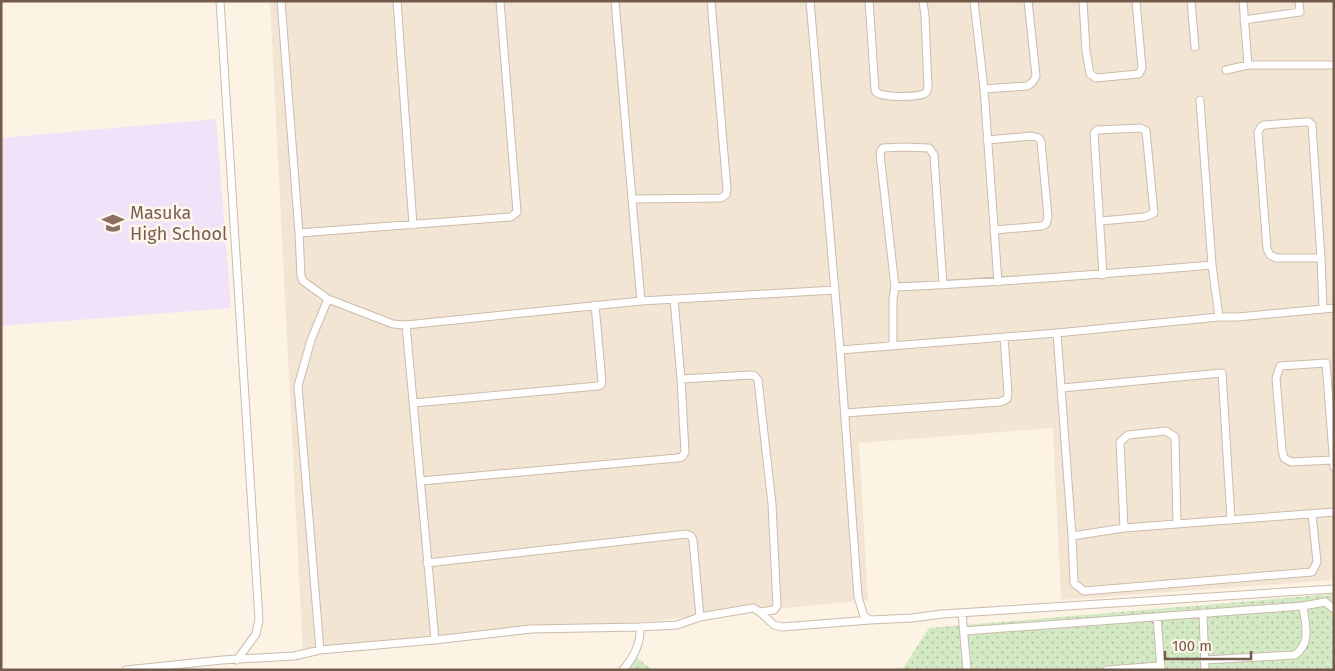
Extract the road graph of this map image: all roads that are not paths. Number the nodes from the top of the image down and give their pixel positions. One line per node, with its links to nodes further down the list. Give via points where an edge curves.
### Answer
1 (220, 1): 77 (street, via 259,620 256,634)
2 (281, 1): 29 (street)
3 (397, 1): 27 (street)
4 (500, 1): 27 (street, via 517,212 510,218)
5 (615, 1): 25 (street)
6 (711, 1): 25 (street, via 726,195 721,198)
7 (810, 1): 36 (street)
8 (869, 1): 9 (street, via 876,92 882,96 899,96 927,91)
9 (923, 1)
10 (974, 1): 22 (street)
11 (1028, 1): 22 (street, via 1034,81 1027,86)
12 (1083, 1): 13 (street, via 1086,51 1090,74 1096,78 1139,74 1142,68)
13 (1136, 1)
14 (1192, 1): 18 (street)
15 (1243, 1): 17 (street)
16 (1299, 1): 17 (street, via 1300,12)
17 (1244, 20): 19 (street)
18 (1195, 47)
19 (1248, 65): 20 (street); 21 (street)
20 (1334, 65)
21 (1226, 70)
22 (984, 89): 24 (street)
23 (1200, 100): 31 (street)
24 (987, 140): 28 (street); 28 (street, via 1039,138 1048,218 1042,226)
25 (632, 199): 39 (street)
26 (1101, 221): 26 (street, via 1094,133 1096,130 1141,128 1146,131 1154,213 1145,217); 32 (street)
27 (413, 225): 29 (street)
28 (994, 230): 33 (street)
29 (299, 233): 37 (street, via 303,281)
30 (1321, 258): 30 (street, via 1312,125 1308,122 1264,125 1258,132 1266,249 1276,258); 42 (street)
31 (1212, 265): 32 (street); 43 (street)
32 (1103, 275): 33 (street)
33 (998, 282): 34 (street)
34 (943, 285): 35 (street); 35 (street, via 934,155 929,148 883,148 880,154)
35 (895, 287): 47 (street)
36 (835, 290): 38 (street); 48 (street)
37 (328, 299): 44 (street, via 394,324); 75 (street, via 311,340 298,386)
38 (674, 299): 39 (street); 49 (street)
39 (641, 301): 40 (street)
40 (595, 305): 44 (street); 51 (street, via 601,385)
41 (1334, 308): 42 (street)
42 (1323, 309): 43 (street)
43 (1219, 317): 45 (street)
44 (406, 325): 51 (street)
45 (1057, 333): 46 (street); 50 (street)
46 (1004, 337): 47 (street); 52 (street, via 1008,393 1000,402)
47 (893, 346): 48 (street)
48 (840, 350): 52 (street)
49 (682, 379): 54 (street, via 684,452 677,458); 66 (street, via 751,375 758,380 772,504 777,606 774,610)
50 (1062, 388): 57 (street, via 1222,373); 60 (street)
51 (414, 403): 54 (street)
52 (845, 413): 71 (street, via 858,598 864,616)
53 (1333, 463): 53 (street, via 1291,462 1284,458 1276,378 1280,366 1326,363)
54 (421, 480): 61 (street)
55 (1334, 512): 56 (street)
56 (1312, 514): 57 (street); 60 (street, via 1317,562 1312,572 1084,591 1074,582)
57 (1232, 520): 58 (street)
58 (1177, 524): 59 (street); 59 (street, via 1175,436 1166,431 1128,435 1120,442)
59 (1124, 528): 60 (street)
60 (1072, 536)
61 (427, 563): 69 (street, via 686,534 693,540); 74 (street)
62 (1332, 589): 63 (street); 67 (street)
63 (1325, 602): 64 (street); 65 (street)
64 (1303, 606): 68 (street); 78 (street, via 1306,638 1304,647 1295,655)
65 (1334, 609)
66 (760, 612): 69 (street, via 753,608); 71 (street, via 782,628)
67 (962, 613): 71 (street); 73 (street)
68 (1203, 613): 70 (street); 78 (street)
69 (700, 617): 72 (street, via 677,625)
70 (1157, 617): 73 (street); 79 (street)
71 (870, 620)
72 (640, 627): 74 (street, via 530,628); 82 (street, via 633,658)
73 (964, 631): 83 (street)
74 (434, 640): 75 (street)
75 (320, 650): 77 (street, via 294,656)
76 (222, 660): 77 (street); 80 (street); 81 (street)
77 (237, 660)
78 (1204, 660): 85 (street)
79 (1161, 668): 84 (street)
80 (126, 670)
81 (222, 670)
82 (623, 670)
83 (967, 670)
84 (1107, 670)
85 (1205, 670)

